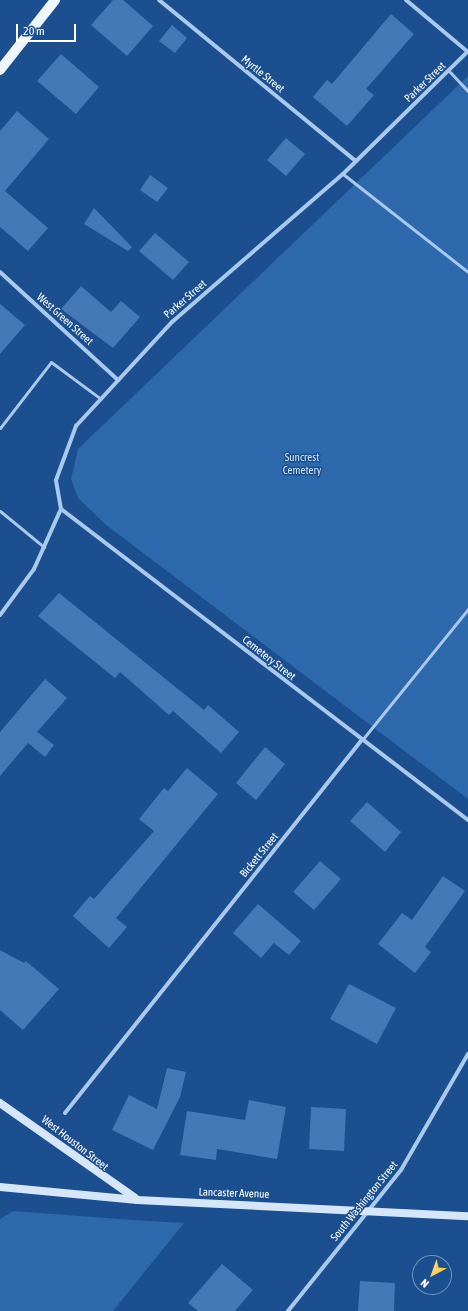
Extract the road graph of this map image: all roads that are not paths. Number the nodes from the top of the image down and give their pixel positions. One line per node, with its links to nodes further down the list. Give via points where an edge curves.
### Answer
1 (55, 0): 5 (main road)
2 (159, 0): 8 (street, Myrtle Street)
3 (406, 0): 4 (street)
4 (468, 51): 6 (street, Parker Street)
5 (0, 70)
6 (450, 72): 7 (lane); 8 (street, Parker Street)
7 (468, 91)
8 (356, 161): 9 (street, Parker Street)
9 (343, 174): 11 (lane); 12 (street, Parker Street, via 172,322)
10 (0, 272): 12 (street, West Green Street)
11 (468, 272)
12 (118, 380): 13 (street, Parker Street)
13 (101, 399): 14 (lane, via 51,362); 15 (street, Parker Street, via 76,426 64,451 56,480)
14 (0, 428)
15 (60, 509): 17 (street); 20 (street, Cemetery Street)
16 (0, 511): 17 (lane)
17 (44, 547): 19 (street, via 34,569)
18 (468, 609): 20 (lane, Bickett Street)
19 (0, 614)
20 (362, 740): 21 (street, Cemetery Street); 24 (street, Bickett Street)
21 (468, 820)
22 (468, 1054): 27 (street, South Washington Street, via 402,1170)
23 (0, 1103): 26 (main road, West Houston Street, via 102,1178)
24 (65, 1113)
25 (0, 1187): 26 (main road, Lancaster Avenue)
26 (137, 1200): 27 (main road, Lancaster Avenue)
27 (368, 1209): 28 (main road, Lancaster Avenue); 29 (street, South Washington Street)
28 (468, 1216)
29 (288, 1311)

